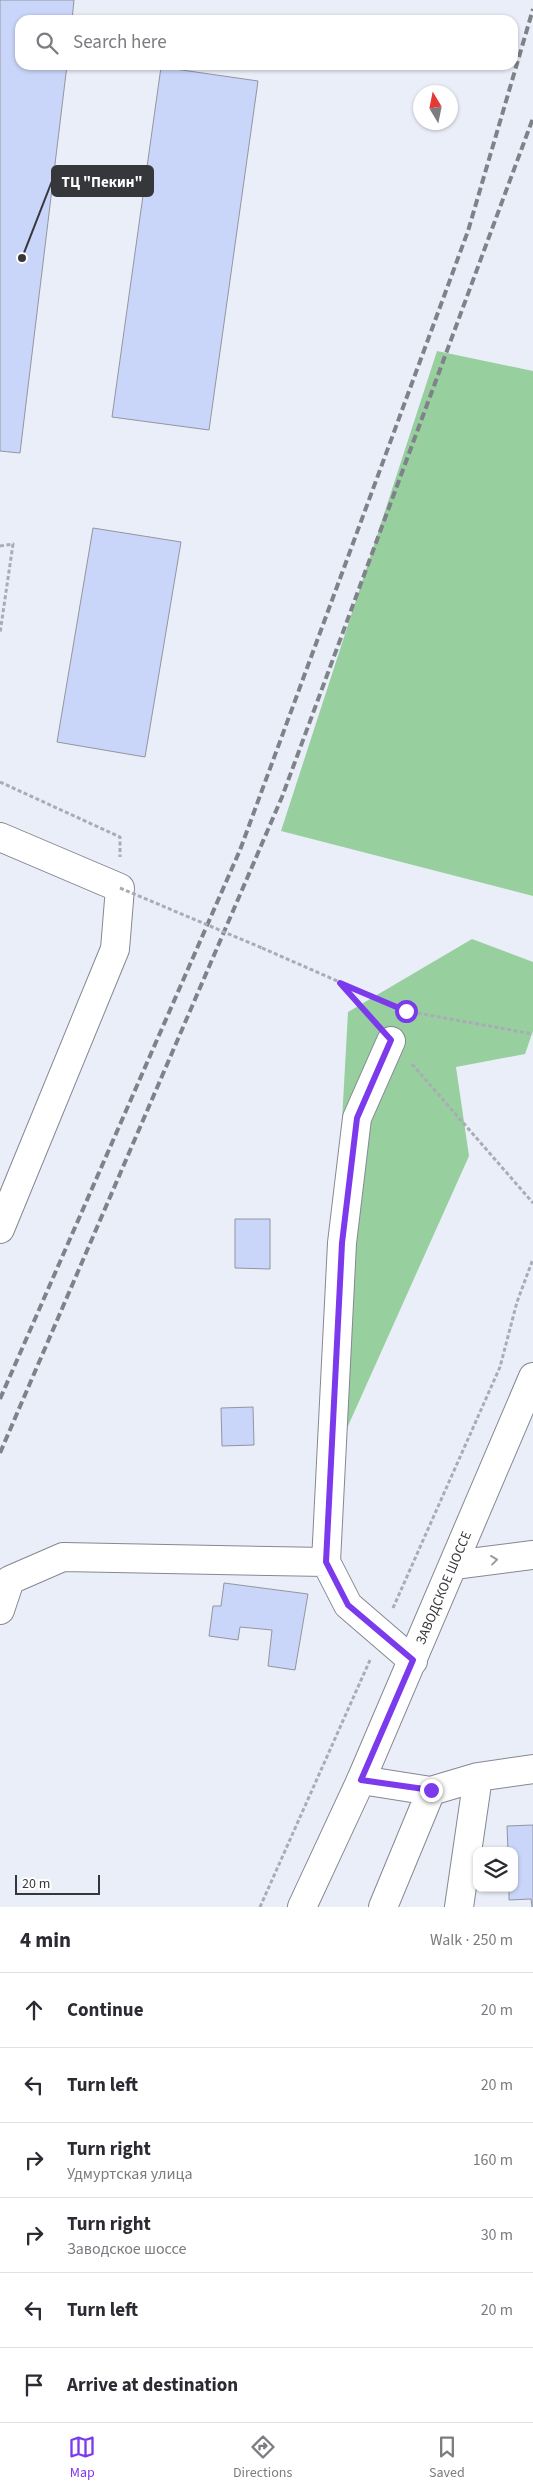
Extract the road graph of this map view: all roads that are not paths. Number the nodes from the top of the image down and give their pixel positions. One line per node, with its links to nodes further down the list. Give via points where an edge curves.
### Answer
1 (0, 837): 3 (street, via 120,877 115,949)
2 (391, 1040): 6 (street, via 357,1118 342,1243)
3 (0, 1229)
4 (533, 1377): 7 (street, ЗАВОДСКОЕ ШОССЕ)
5 (533, 1555): 7 (street, one-way to 5)
6 (326, 1562): 8 (street, via 63,1557 10,1580); 9 (street, via 348,1605)
7 (454, 1565): 9 (street, ЗАВОДСКОЕ ШОССЕ)
8 (0, 1610)
9 (413, 1660): 12 (street, ЗАВОДСКОЕ ШОССЕ)
10 (533, 1769): 11 (street)
11 (478, 1777): 13 (street); 16 (street)
12 (361, 1780): 13 (street); 14 (street, ЗАВОДСКОЕ ШОССЕ)
13 (431, 1790): 15 (street)
14 (302, 1907)
15 (383, 1907)
16 (459, 1907)

